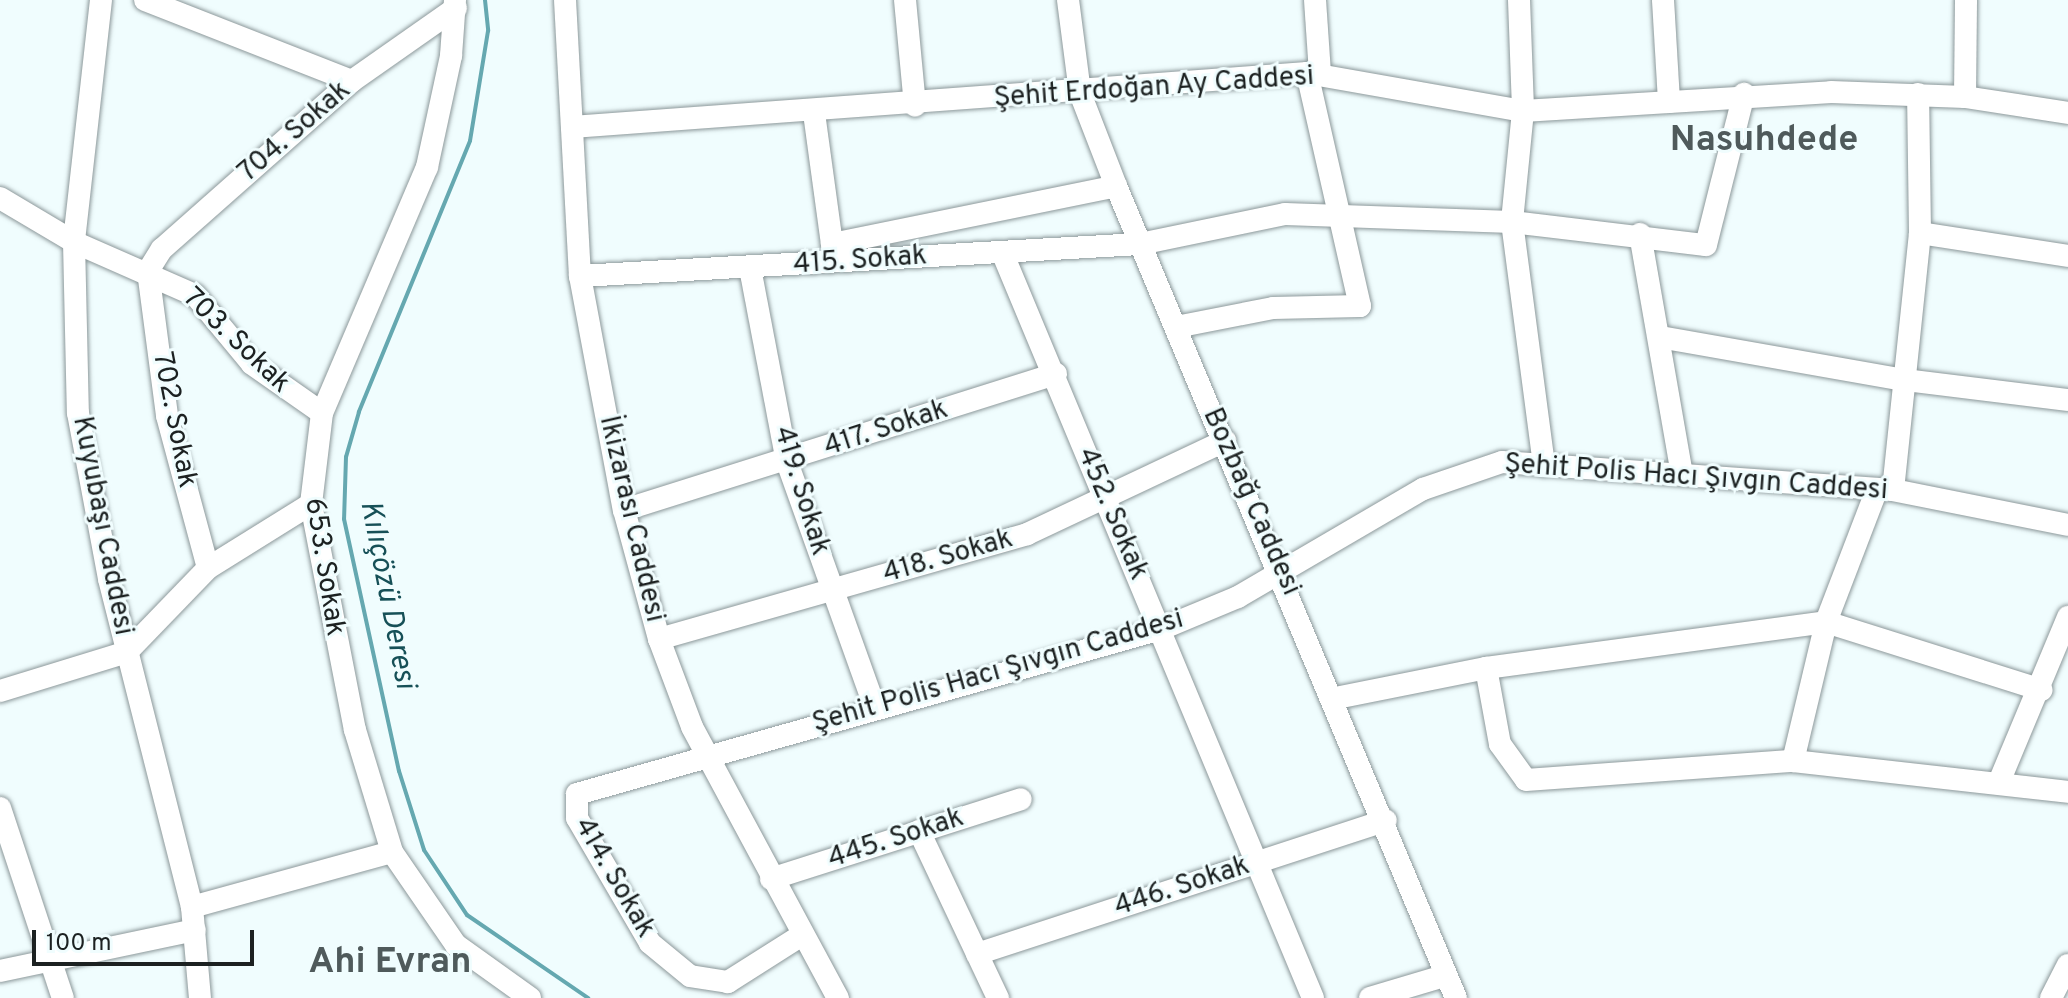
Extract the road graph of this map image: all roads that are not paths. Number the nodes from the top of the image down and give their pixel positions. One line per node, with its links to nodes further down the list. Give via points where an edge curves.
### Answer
1 (101, 0): 29 (street, Kuyubaşı Caddesi)
2 (145, 0): 12 (street)
3 (565, 0): 22 (street, İkizarası Caddesi)
4 (905, 0): 18 (street)
5 (1068, 0): 13 (street, Bozbağ Caddesi)
6 (1315, 0): 11 (street)
7 (1519, 0): 19 (street)
8 (1663, 0): 17 (street)
9 (1966, 0): 16 (street)
10 (455, 4): 12 (street, 704. Sokak); 42 (street, 653. Sokak, via 427,167)
11 (1314, 73): 13 (street, Şehit Erdoğan Ay Caddesi); 19 (street, Şehit Erdoğan Ay Caddesi); 25 (street)
12 (352, 81): 35 (street, 704. Sokak, via 162,249)
13 (1080, 93): 18 (street, Şehit Erdoğan Ay Caddesi); 23 (street, Bozbağ Caddesi)
14 (1744, 94): 15 (street, Şehit Erdoğan Ay Caddesi); 17 (street, Şehit Erdoğan Ay Caddesi); 28 (street, 415. Sokak, via 1706,245)
15 (1918, 94): 16 (street, Şehit Erdoğan Ay Caddesi); 27 (street)
16 (1965, 97): 21 (street, Şehit Erdoğan Ay Caddesi)
17 (1669, 102): 19 (street, Şehit Erdoğan Ay Caddesi)
18 (915, 106): 20 (street, Şehit Erdoğan Ay Caddesi)
19 (1523, 111): 26 (street)
20 (814, 113): 22 (street, Şehit Erdoğan Ay Caddesi); 32 (street)
21 (2068, 113)
22 (572, 127): 36 (street, İkizarası Caddesi)
23 (1116, 186): 30 (street, Bozbağ Caddesi); 32 (street)
24 (0, 198): 29 (street, 703. Sokak)
25 (1339, 215): 26 (street, 415. Sokak); 30 (street, 415. Sokak, via 1285,214); 37 (street, via 1360,306 1273,308)
26 (1512, 222): 28 (street, 415. Sokak); 45 (street)
27 (1920, 233): 33 (street); 40 (street)
28 (1640, 234): 38 (street)
29 (74, 242): 35 (street, 703. Sokak); 59 (street, Kuyubaşı Caddesi, via 83,458)
30 (1140, 244): 31 (street, 415. Sokak); 37 (street, Bozbağ Caddesi)
31 (1002, 252): 32 (street, 415. Sokak); 39 (street, 452. Sokak)
32 (834, 254): 34 (street, 415. Sokak)
33 (2068, 256)
34 (750, 268): 36 (street, 415. Sokak); 44 (street, 419. Sokak)
35 (148, 271): 42 (street, 703. Sokak, via 195,295 252,364); 52 (street, 702. Sokak, via 167,416)
36 (580, 276): 50 (street, İkizarası Caddesi)
37 (1176, 327): 43 (street, Bozbağ Caddesi)
38 (1660, 337): 40 (street); 46 (street)
39 (1056, 374): 44 (street, 417. Sokak); 48 (street, 452. Sokak)
40 (1905, 380): 41 (street); 47 (street)
41 (2068, 400)
42 (322, 413): 49 (street, 653. Sokak)
43 (1225, 441): 48 (street, 418. Sokak); 53 (street, Bozbağ Caddesi)
44 (787, 462): 50 (street, 417. Sokak); 54 (street, 419. Sokak)
45 (1544, 466): 46 (street, Şehit Polis Hacı Şıvgın Caddesi); 53 (street, Şehit Polis Hacı Şıvgın Caddesi, via 1502,462 1441,480)
46 (1682, 474): 47 (street, Şehit Polis Hacı Şıvgın Caddesi)
47 (1885, 490): 51 (street, Şehit Polis Hacı Şıvgın Caddesi); 56 (street)
48 (1104, 499): 54 (street, 418. Sokak, via 1027,534); 57 (street, 452. Sokak)
49 (311, 504): 52 (street); 74 (street, 653. Sokak, via 355,730)
50 (624, 510): 58 (street, İkizarası Caddesi)
51 (2068, 525)
52 (208, 568): 59 (street)
53 (1282, 571): 57 (street, Şehit Polis Hacı Şıvgın Caddesi); 63 (street, Bozbağ Caddesi)
54 (832, 591): 58 (street, 418. Sokak); 64 (street, 419. Sokak)
55 (2068, 617): 61 (street)
56 (1826, 622): 60 (street); 61 (street); 66 (street)
57 (1161, 629): 64 (street, Şehit Polis Hacı Şıvgın Caddesi); 75 (street, 452. Sokak)
58 (659, 639): 65 (street, İkizarası Caddesi)
59 (127, 652): 62 (street); 77 (street, Kuyubaşı Caddesi)
60 (1486, 668): 63 (street); 66 (street, via 1500,744 1526,780)
61 (2042, 690): 67 (street)
62 (0, 691)
63 (1336, 698): 72 (street, Bozbağ Caddesi)
64 (875, 708): 65 (street, Şehit Polis Hacı Şıvgın Caddesi)
65 (706, 755): 68 (street, Şehit Polis Hacı Şıvgın Caddesi); 76 (street, İkizarası Caddesi)
66 (1793, 761): 67 (street)
67 (1999, 782): 69 (street)
68 (590, 789): 79 (street, 414. Sokak, via 577,794 577,818 667,962 715,985)
69 (2068, 792)
70 (1021, 799): 73 (street, 445. Sokak)
71 (0, 808): 81 (street)
72 (1386, 820): 75 (street, 446. Sokak); 84 (street, Bozbağ Caddesi)
73 (919, 831): 76 (street, 445. Sokak); 80 (street)
74 (392, 852): 77 (street); 87 (street, 653. Sokak, via 456,945)
75 (1254, 864): 80 (street, 446. Sokak); 90 (street, 452. Sokak)
76 (771, 879): 79 (street, İkizarası Caddesi)
77 (192, 907): 78 (street, Kuyubaşı Caddesi)
78 (195, 930): 81 (street); 86 (street, Kuyubaşı Caddesi)
79 (802, 935): 88 (street, İkizarası Caddesi)
80 (977, 954): 89 (street)
81 (53, 960): 83 (street); 85 (street)
82 (2068, 965): 93 (street)
83 (0, 971)
84 (1444, 976): 91 (street); 92 (street, Bozbağ Caddesi)
85 (63, 998)
86 (200, 998)
87 (530, 998)
88 (838, 998)
89 (998, 998)
90 (1313, 998)
91 (1370, 998)
92 (1456, 998)
93 (2051, 998)

